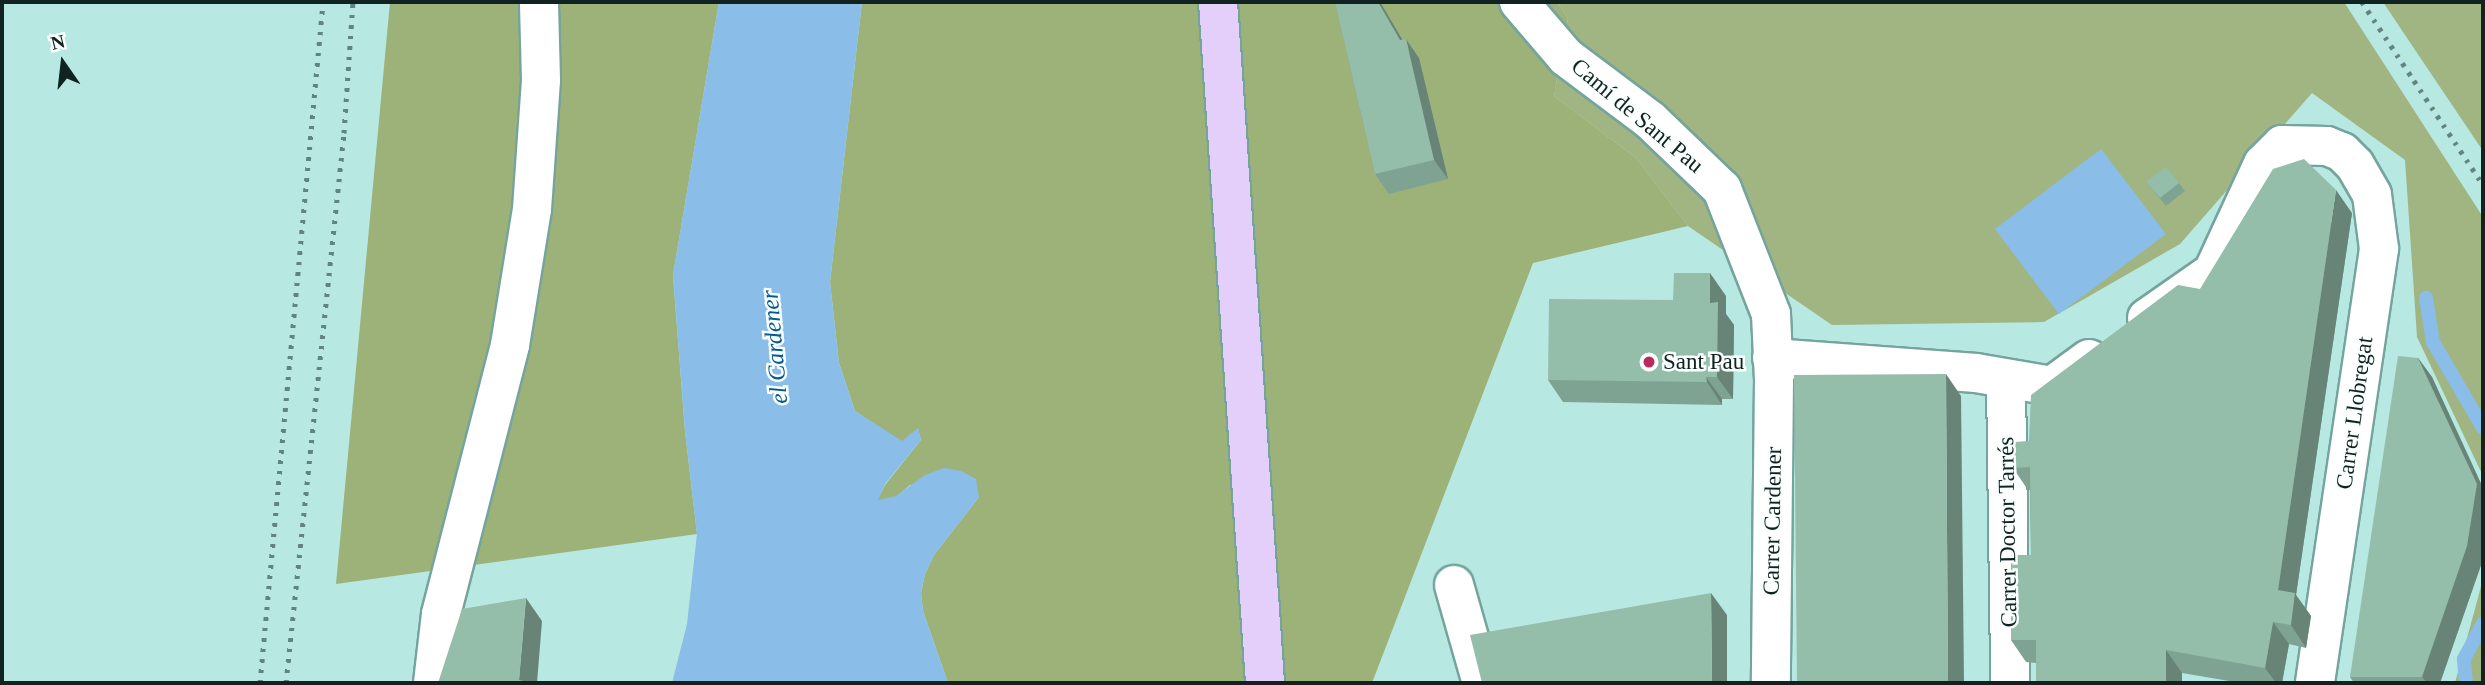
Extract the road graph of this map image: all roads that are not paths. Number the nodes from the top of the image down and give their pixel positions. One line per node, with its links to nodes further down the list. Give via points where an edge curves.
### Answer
1 (539, 2): 7 (street, via 541,80 533,209 510,345 441,614)
2 (1217, 2): 8 (main road)
3 (1519, 2): 4 (street, Camí de Sant Pau, via 1566,57 1650,120 1722,189 1771,314)
4 (1773, 358): 5 (street, via 1976,373); 10 (street, Carrer Cardener)
5 (2006, 381): 11 (street, Carrer Doctor Tarrés); 12 (street, Carrer Llobregat, via 2052,386 2213,272 2263,164 2283,145 2310,143 2342,152 2372,195 2379,249)
6 (1454, 585): 9 (street)
7 (433, 683)
8 (1265, 683)
9 (1482, 683)
10 (1771, 683)
11 (2010, 683)
12 (2315, 683)

